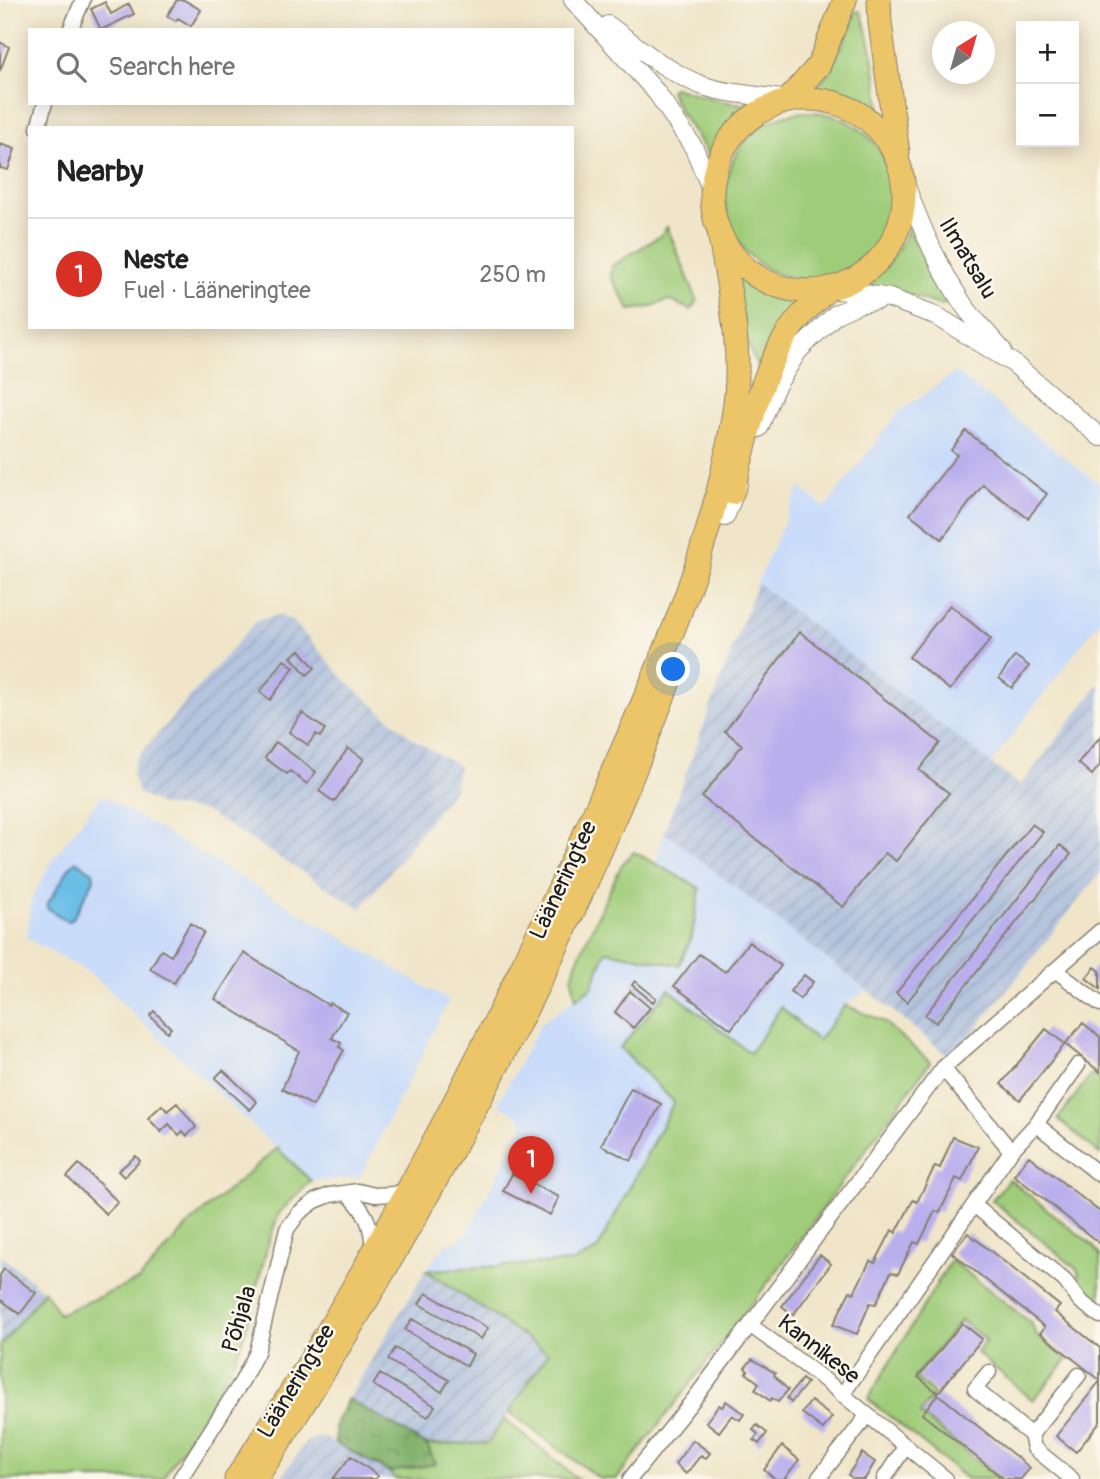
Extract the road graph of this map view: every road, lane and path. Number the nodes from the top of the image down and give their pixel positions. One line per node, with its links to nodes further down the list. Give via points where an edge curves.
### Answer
1 (83, 0): 5 (street)
2 (845, 0): 6 (highway, via 819,65)
3 (880, 0): 9 (highway)
4 (576, 2): 6 (street, via 665,66 700,84 734,94); 10 (street, via 657,93 694,148)
5 (71, 28)
6 (788, 100): 9 (highway, via 835,102 856,112 883,136); 10 (highway, via 743,123 727,142)
7 (44, 105): 8 (street)
8 (39, 126)
9 (899, 167): 12 (highway, via 902,211 890,242 869,268); 14 (street, Ilmatsalu, via 919,225 964,305)
10 (712, 191): 11 (highway)
11 (719, 232): 12 (highway, via 733,255 752,273 776,285); 25 (highway, Lääneringtee, via 736,333 736,393 717,502 693,579 578,850 497,1020)
12 (830, 288): 13 (street, Ilmatsalu); 16 (highway, Lääneringtee, via 787,334 772,363)
13 (889, 299): 14 (street, Ilmatsalu, via 935,315); 16 (street, via 858,304 836,314 798,351 775,388)
14 (1013, 363): 15 (street, Ilmatsalu)
15 (1100, 437)
16 (725, 517): 39 (highway, Lääneringtee, via 663,699 553,956 410,1226)
17 (1100, 931): 18 (street)
18 (1055, 970): 19 (street); 21 (street)
19 (1100, 1003)
20 (1078, 1065): 22 (street)
21 (943, 1068): 23 (street); 30 (street)
22 (1036, 1124): 23 (street); 24 (street)
23 (1011, 1151): 27 (street)
24 (1100, 1175)
25 (408, 1188): 26 (street, Põhjala, via 394,1194); 28 (highway, Lääneringtee)
26 (347, 1193): 28 (street, via 367,1216); 37 (street, Põhjala, via 315,1201 287,1229 257,1352)
27 (974, 1205): 29 (street); 33 (street)
28 (373, 1251): 38 (highway, Lääneringtee)
29 (1100, 1316)
30 (750, 1325): 33 (street, Kannikese); 40 (street, Kannikese)
31 (989, 1372): 35 (street, via 975,1389)
32 (1079, 1375): 35 (street)
33 (842, 1395): 34 (street, Kannikese)
34 (867, 1416): 36 (street, Kannikese); 41 (street)
35 (1031, 1435): 44 (street, via 1034,1448)
36 (905, 1447): 42 (street); 43 (street, Kannikese)
37 (180, 1479)
38 (236, 1479)
39 (256, 1479)
40 (630, 1479)
41 (818, 1479)
42 (884, 1479)
43 (946, 1479)
44 (1072, 1479)

